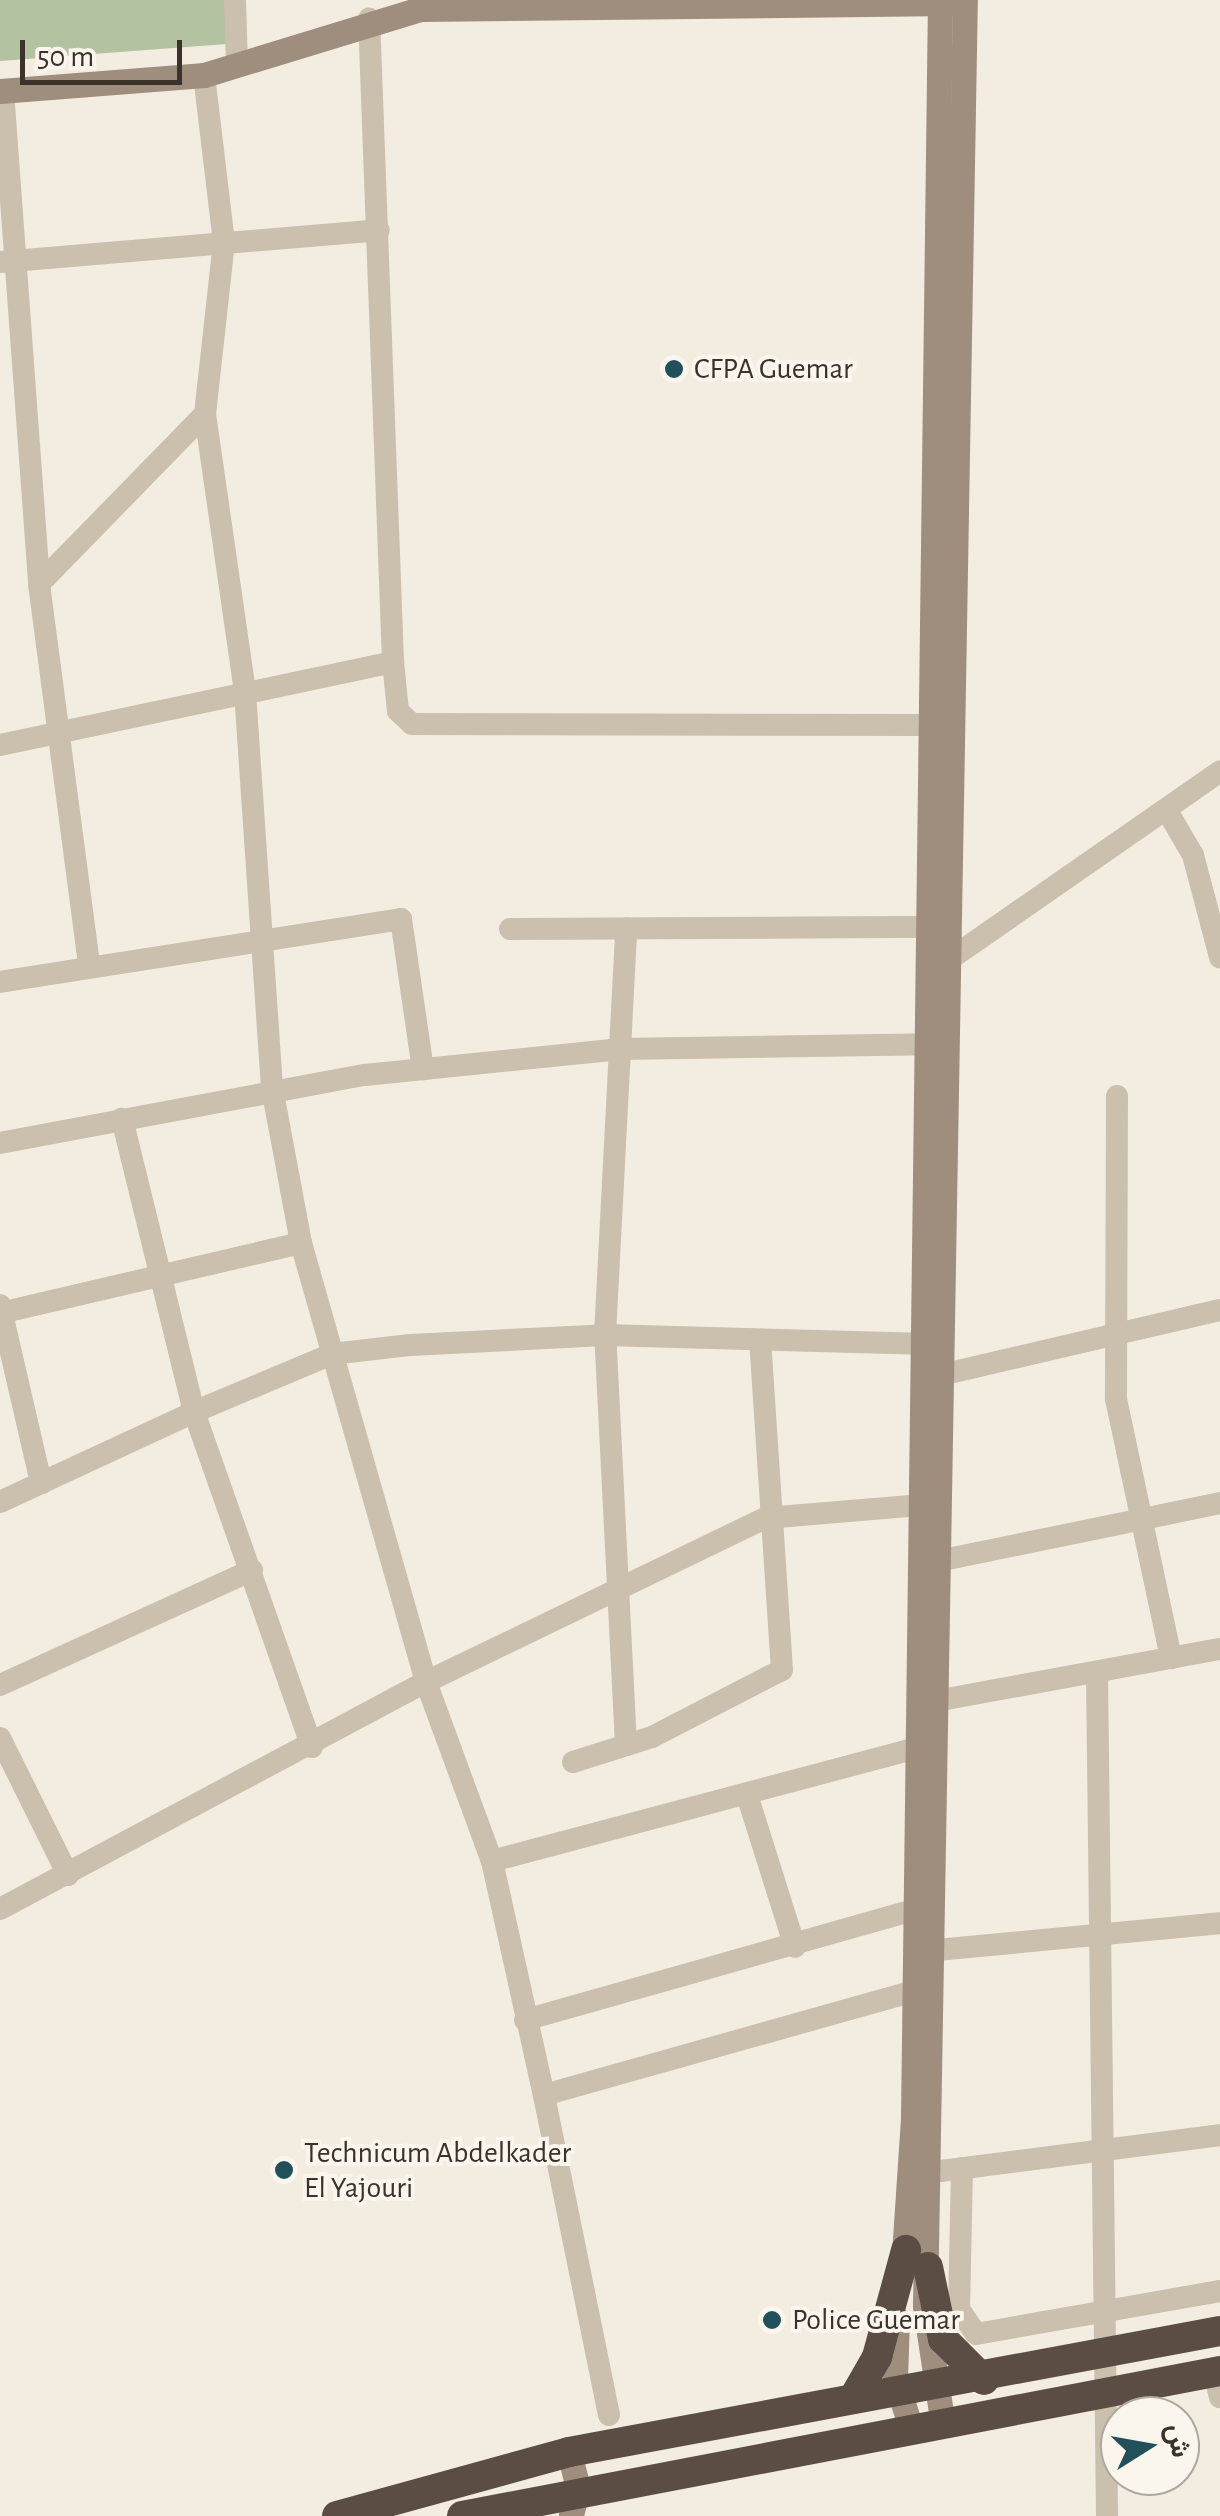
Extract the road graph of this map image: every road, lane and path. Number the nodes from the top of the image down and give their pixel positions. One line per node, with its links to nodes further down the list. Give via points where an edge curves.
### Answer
1 (235, 0): 5 (street)
2 (952, 1): 3 (street); 16 (street); 21 (street)
3 (561, 4): 4 (street)
4 (369, 18): 5 (street); 8 (street)
5 (237, 66): 6 (street)
6 (204, 76): 7 (street); 9 (street)
7 (2, 91): 10 (street)
8 (379, 230): 9 (street); 14 (street)
9 (224, 242): 10 (street); 12 (street)
10 (7, 262): 11 (street)
11 (12, 371): 13 (street)
12 (204, 414): 13 (street); 15 (street)
13 (39, 584): 17 (street)
14 (393, 662): 15 (street); 16 (street, via 398,711 412,724)
15 (245, 692): 17 (street); 24 (street)
16 (931, 726): 21 (street)
17 (56, 734): 18 (street); 27 (street)
18 (0, 745)
19 (1220, 771): 20 (street)
20 (1168, 814): 25 (street, via 1193,855); 26 (street)
21 (940, 927): 23 (street); 26 (street); 29 (street)
22 (510, 929): 23 (street)
23 (626, 929): 30 (street)
24 (264, 934): 27 (street); 31 (street, via 401,919); 32 (street)
25 (1220, 958)
26 (950, 959): 29 (street)
27 (89, 964): 28 (street)
28 (0, 982)
29 (939, 1044): 30 (street); 43 (street)
30 (619, 1048): 31 (street); 40 (street)
31 (423, 1068): 32 (street)
32 (272, 1088): 34 (street); 36 (street)
33 (1117, 1096): 41 (street)
34 (122, 1118): 35 (street); 37 (street)
35 (0, 1143)
36 (301, 1243): 37 (street); 44 (street)
37 (162, 1275): 38 (street); 46 (street)
38 (0, 1310): 47 (street)
39 (1220, 1310): 41 (street)
40 (605, 1335): 42 (street); 44 (street); 55 (street)
41 (1114, 1338): 45 (street); 52 (street)
42 (760, 1342): 43 (street); 51 (street)
43 (934, 1344): 45 (street); 50 (street)
44 (332, 1354): 46 (street); 59 (street)
45 (945, 1374): 53 (street)
46 (194, 1412): 47 (street); 54 (street)
47 (42, 1483): 48 (street)
48 (0, 1502)
49 (1220, 1503): 52 (street)
50 (922, 1505): 51 (street); 65 (street)
51 (766, 1518): 55 (street); 63 (street, via 782,1670)
52 (1141, 1522): 53 (street); 57 (street)
53 (943, 1560): 61 (street)
54 (252, 1570): 60 (street); 64 (street)
55 (615, 1591): 59 (street); 63 (street)
56 (1220, 1649): 57 (street)
57 (1170, 1658): 58 (street)
58 (1098, 1672): 61 (street); 73 (street)
59 (426, 1682): 64 (street); 68 (street)
60 (0, 1685)
61 (941, 1700): 75 (street)
62 (0, 1738): 69 (street)
63 (626, 1745): 66 (street)
64 (312, 1747): 69 (street)
65 (918, 1748): 67 (street); 71 (street)
66 (573, 1762)
67 (748, 1798): 68 (street); 74 (street)
68 (492, 1861): 77 (street)
69 (68, 1875): 70 (street)
70 (0, 1909)
71 (916, 1910): 74 (street); 76 (street)
72 (1220, 1924): 73 (street)
73 (1103, 1935): 75 (street); 80 (street)
74 (796, 1948): 77 (street)
75 (937, 1950): 82 (street)
76 (915, 1991): 78 (street); 83 (street)
77 (525, 2020): 78 (street)
78 (544, 2095): 94 (street)
79 (1220, 2135): 80 (street)
80 (1106, 2150): 81 (street); 85 (street)
81 (962, 2168): 82 (street); 85 (street, via 966,2329 985,2334)
82 (933, 2172): 83 (street)
83 (917, 2259): 88 (highway, via 943,2339); 91 (highway); 92 (street); 93 (street)
84 (1220, 2291): 85 (street)
85 (1109, 2313): 87 (street)
86 (1220, 2331): 87 (highway)
87 (1105, 2354): 88 (highway); 90 (street)
88 (984, 2380): 92 (highway)
89 (1218, 2380): 90 (highway)
90 (1108, 2393): 92 (highway); 99 (street)
91 (856, 2394): 93 (highway); 95 (highway)
92 (936, 2405): 93 (highway)
93 (904, 2412): 96 (highway)
94 (609, 2416)
95 (569, 2452): 96 (street); 97 (highway)
96 (574, 2502): 98 (highway)
97 (336, 2516)
98 (462, 2516)
99 (1107, 2516)

